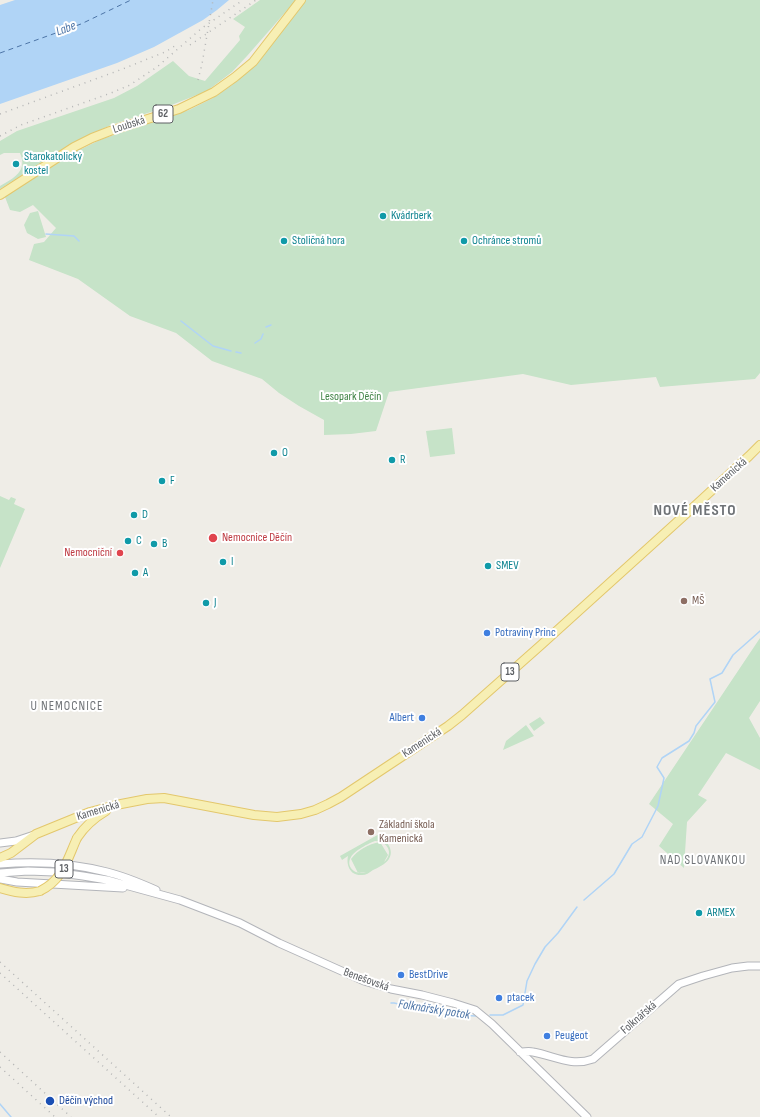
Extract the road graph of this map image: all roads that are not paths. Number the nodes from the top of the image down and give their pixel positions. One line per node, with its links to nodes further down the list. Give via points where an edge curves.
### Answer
1 (301, 0): 2 (main road, Loubská / 62, via 253,62 214,92 179,109 92,138)
2 (0, 195)
3 (760, 444): 4 (main road, Kamenická / 13, via 458,718 335,801 315,810 277,818 164,798)
4 (116, 805): 5 (main road, Kamenická / 13, via 90,812); 9 (main road, 13, bridge, via 84,827 60,875 49,886 40,891 18,892)
5 (36, 834): 6 (main road, Kamenická); 7 (main road, 13)
6 (0, 843)
7 (0, 858)
8 (0, 864): 11 (main road, via 28,862 72,865 108,872)
9 (1, 880): 10 (main road, Benešovská); 10 (main road, Benešovská, via 28,871 54,872 107,880)
10 (139, 890): 11 (main road, Benešovská)
11 (180, 900): 13 (main road, Benešovská, via 240,923 364,981 453,1002 475,1010)
12 (760, 966): 13 (main road, Folknářská, via 732,968 679,984 593,1059 585,1062)
13 (520, 1052): 14 (main road, Benešovská)
14 (587, 1117)

